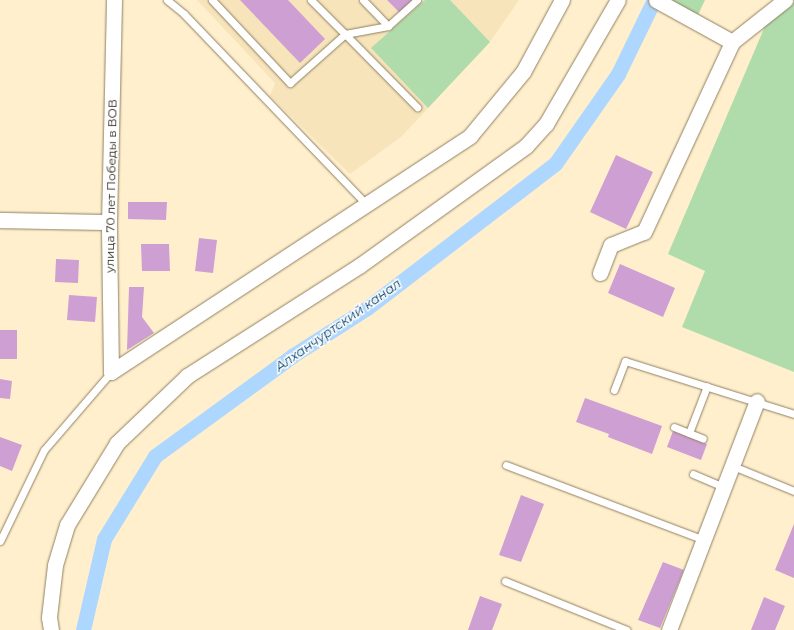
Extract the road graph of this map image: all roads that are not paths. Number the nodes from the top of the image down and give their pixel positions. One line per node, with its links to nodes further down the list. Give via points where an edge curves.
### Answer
1 (114, 0): 17 (street, улица 70 лет Победы в ВОВ)
2 (167, 0): 15 (lane, via 184,14)
3 (212, 0): 12 (lane, via 290,83)
4 (311, 0): 12 (lane)
5 (363, 0): 11 (lane)
6 (417, 0): 11 (lane)
7 (562, 0): 15 (street, via 522,72 470,136)
8 (618, 0): 35 (street, via 546,124 526,146 359,266 187,376 117,443 67,525 55,565 49,617)
9 (656, 0): 13 (street)
10 (785, 0): 13 (street)
11 (388, 26): 12 (lane)
12 (345, 34): 14 (lane)
13 (732, 42): 18 (street, via 644,232 611,245)
14 (417, 107)
15 (366, 204): 19 (street)
16 (0, 220): 17 (street)
17 (109, 222): 19 (street, улица 70 лет Победы в ВОВ)
18 (600, 273)
19 (111, 372): 33 (lane, via 44,450)
20 (707, 386): 21 (lane, via 625,361); 22 (lane); 25 (lane)
21 (614, 390)
22 (758, 401): 23 (lane); 28 (street)
23 (794, 414)
24 (674, 427): 25 (lane)
25 (689, 433): 26 (lane)
26 (704, 439)
27 (506, 465): 32 (lane)
28 (733, 466): 30 (street); 31 (lane)
29 (693, 474): 30 (lane)
30 (724, 487): 32 (street)
31 (794, 491)
32 (704, 540): 37 (street)
33 (0, 541)
34 (505, 581): 36 (lane)
35 (51, 630)
36 (627, 630)
37 (669, 630)

